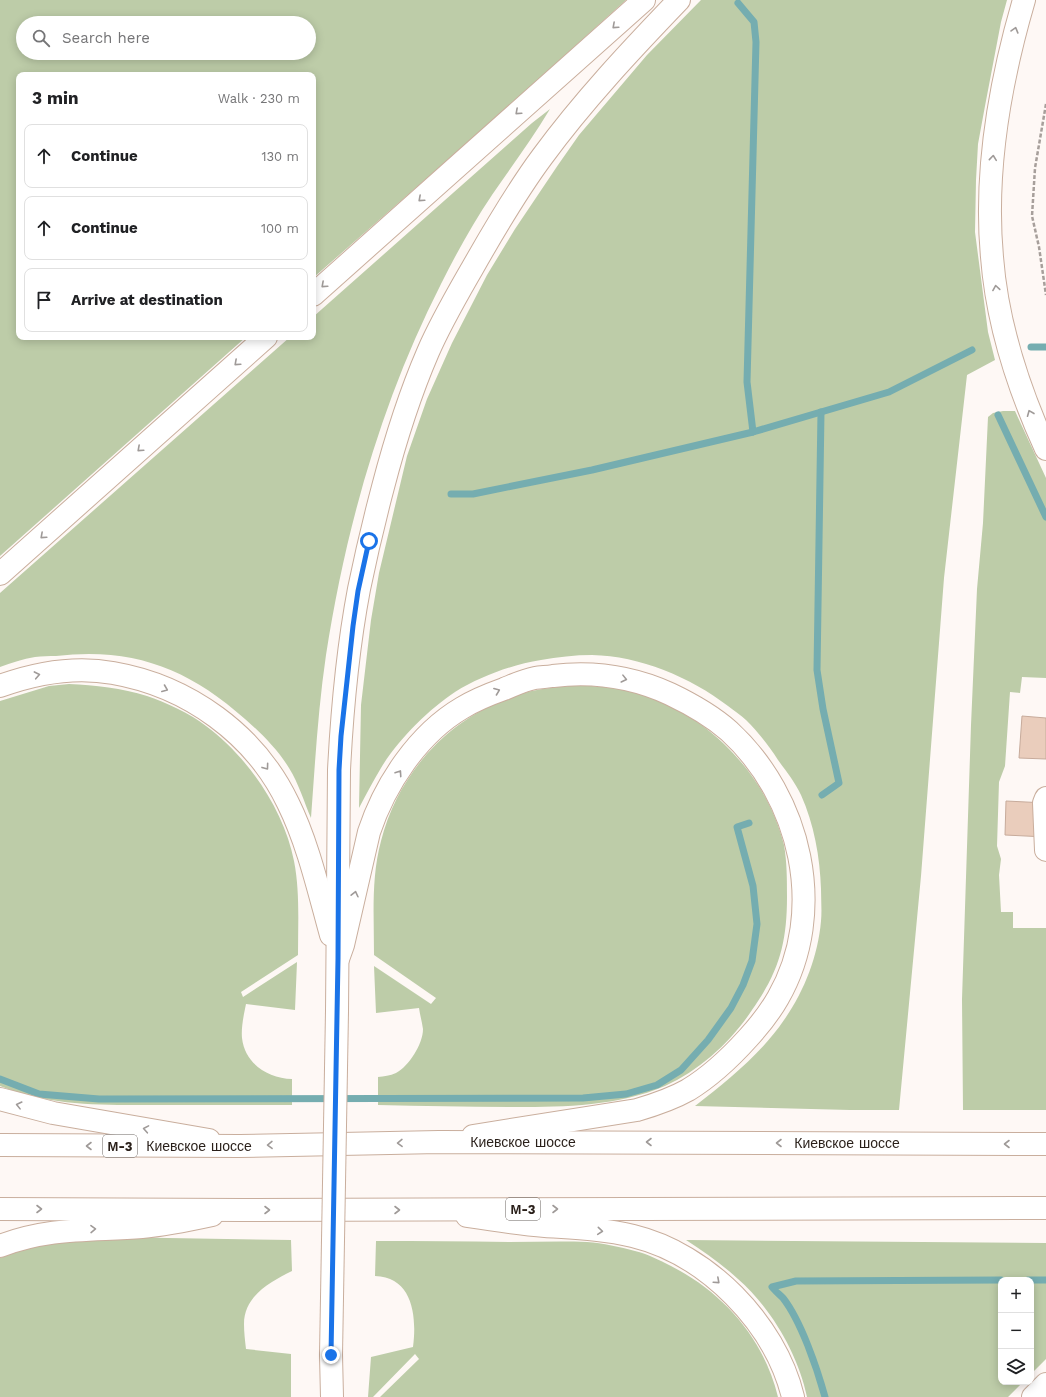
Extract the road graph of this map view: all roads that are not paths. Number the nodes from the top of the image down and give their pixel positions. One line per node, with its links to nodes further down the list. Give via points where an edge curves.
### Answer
1 (644, 0): 4 (main road, one-way to 4)
2 (679, 0): 11 (main road, via 636,45 564,129 524,184 453,301 429,350 407,408 369,541 353,626 339,770)
3 (1024, 0): 6 (main road, one-way to 3, via 1016,374 997,298 991,244 991,183 999,112 1013,37)
4 (316, 292)
5 (263, 340): 7 (main road, one-way to 7)
6 (1046, 449)
7 (0, 574)
8 (0, 686): 11 (main road, one-way to 11, via 54,672 112,673 176,693 206,709 229,726 259,757 288,803 302,836)
9 (1046, 798): 10 (main road)
10 (1046, 850)
11 (338, 959): 13 (main road, one-way to 13, via 369,832 374,816 390,786 408,758 441,723 461,708 493,693 535,678 568,674 610,675 652,686 703,712 729,731 750,753 773,785 791,824 799,852 803,924 795,958 779,996 741,1046 688,1090 637,1110); 23 (main road, bridge)
12 (0, 1100): 16 (main road, one-way to 12, via 53,1113)
13 (439, 1142): 14 (main road, Киевское шоссе / М-3, one-way to 13); 16 (main road, Киевское шоссе / М-3, one-way to 16)
14 (1046, 1144)
15 (0, 1146): 16 (main road, Киевское шоссе / М-3, one-way to 15)
16 (240, 1146)
17 (1046, 1208): 20 (main road, М-3, one-way to 17)
18 (0, 1209): 19 (main road, М-3, one-way to 19)
19 (243, 1210): 20 (main road, М-3, one-way to 20); 21 (main road, one-way to 19, via 19,1238 49,1232 143,1227)
20 (436, 1210): 24 (main road, one-way to 24, via 523,1224 618,1233 651,1241 681,1255 718,1282 744,1306 759,1325 779,1359)
21 (0, 1246)
22 (1046, 1384): 25 (main road)
23 (332, 1397)
24 (793, 1397)
25 (1033, 1397)

